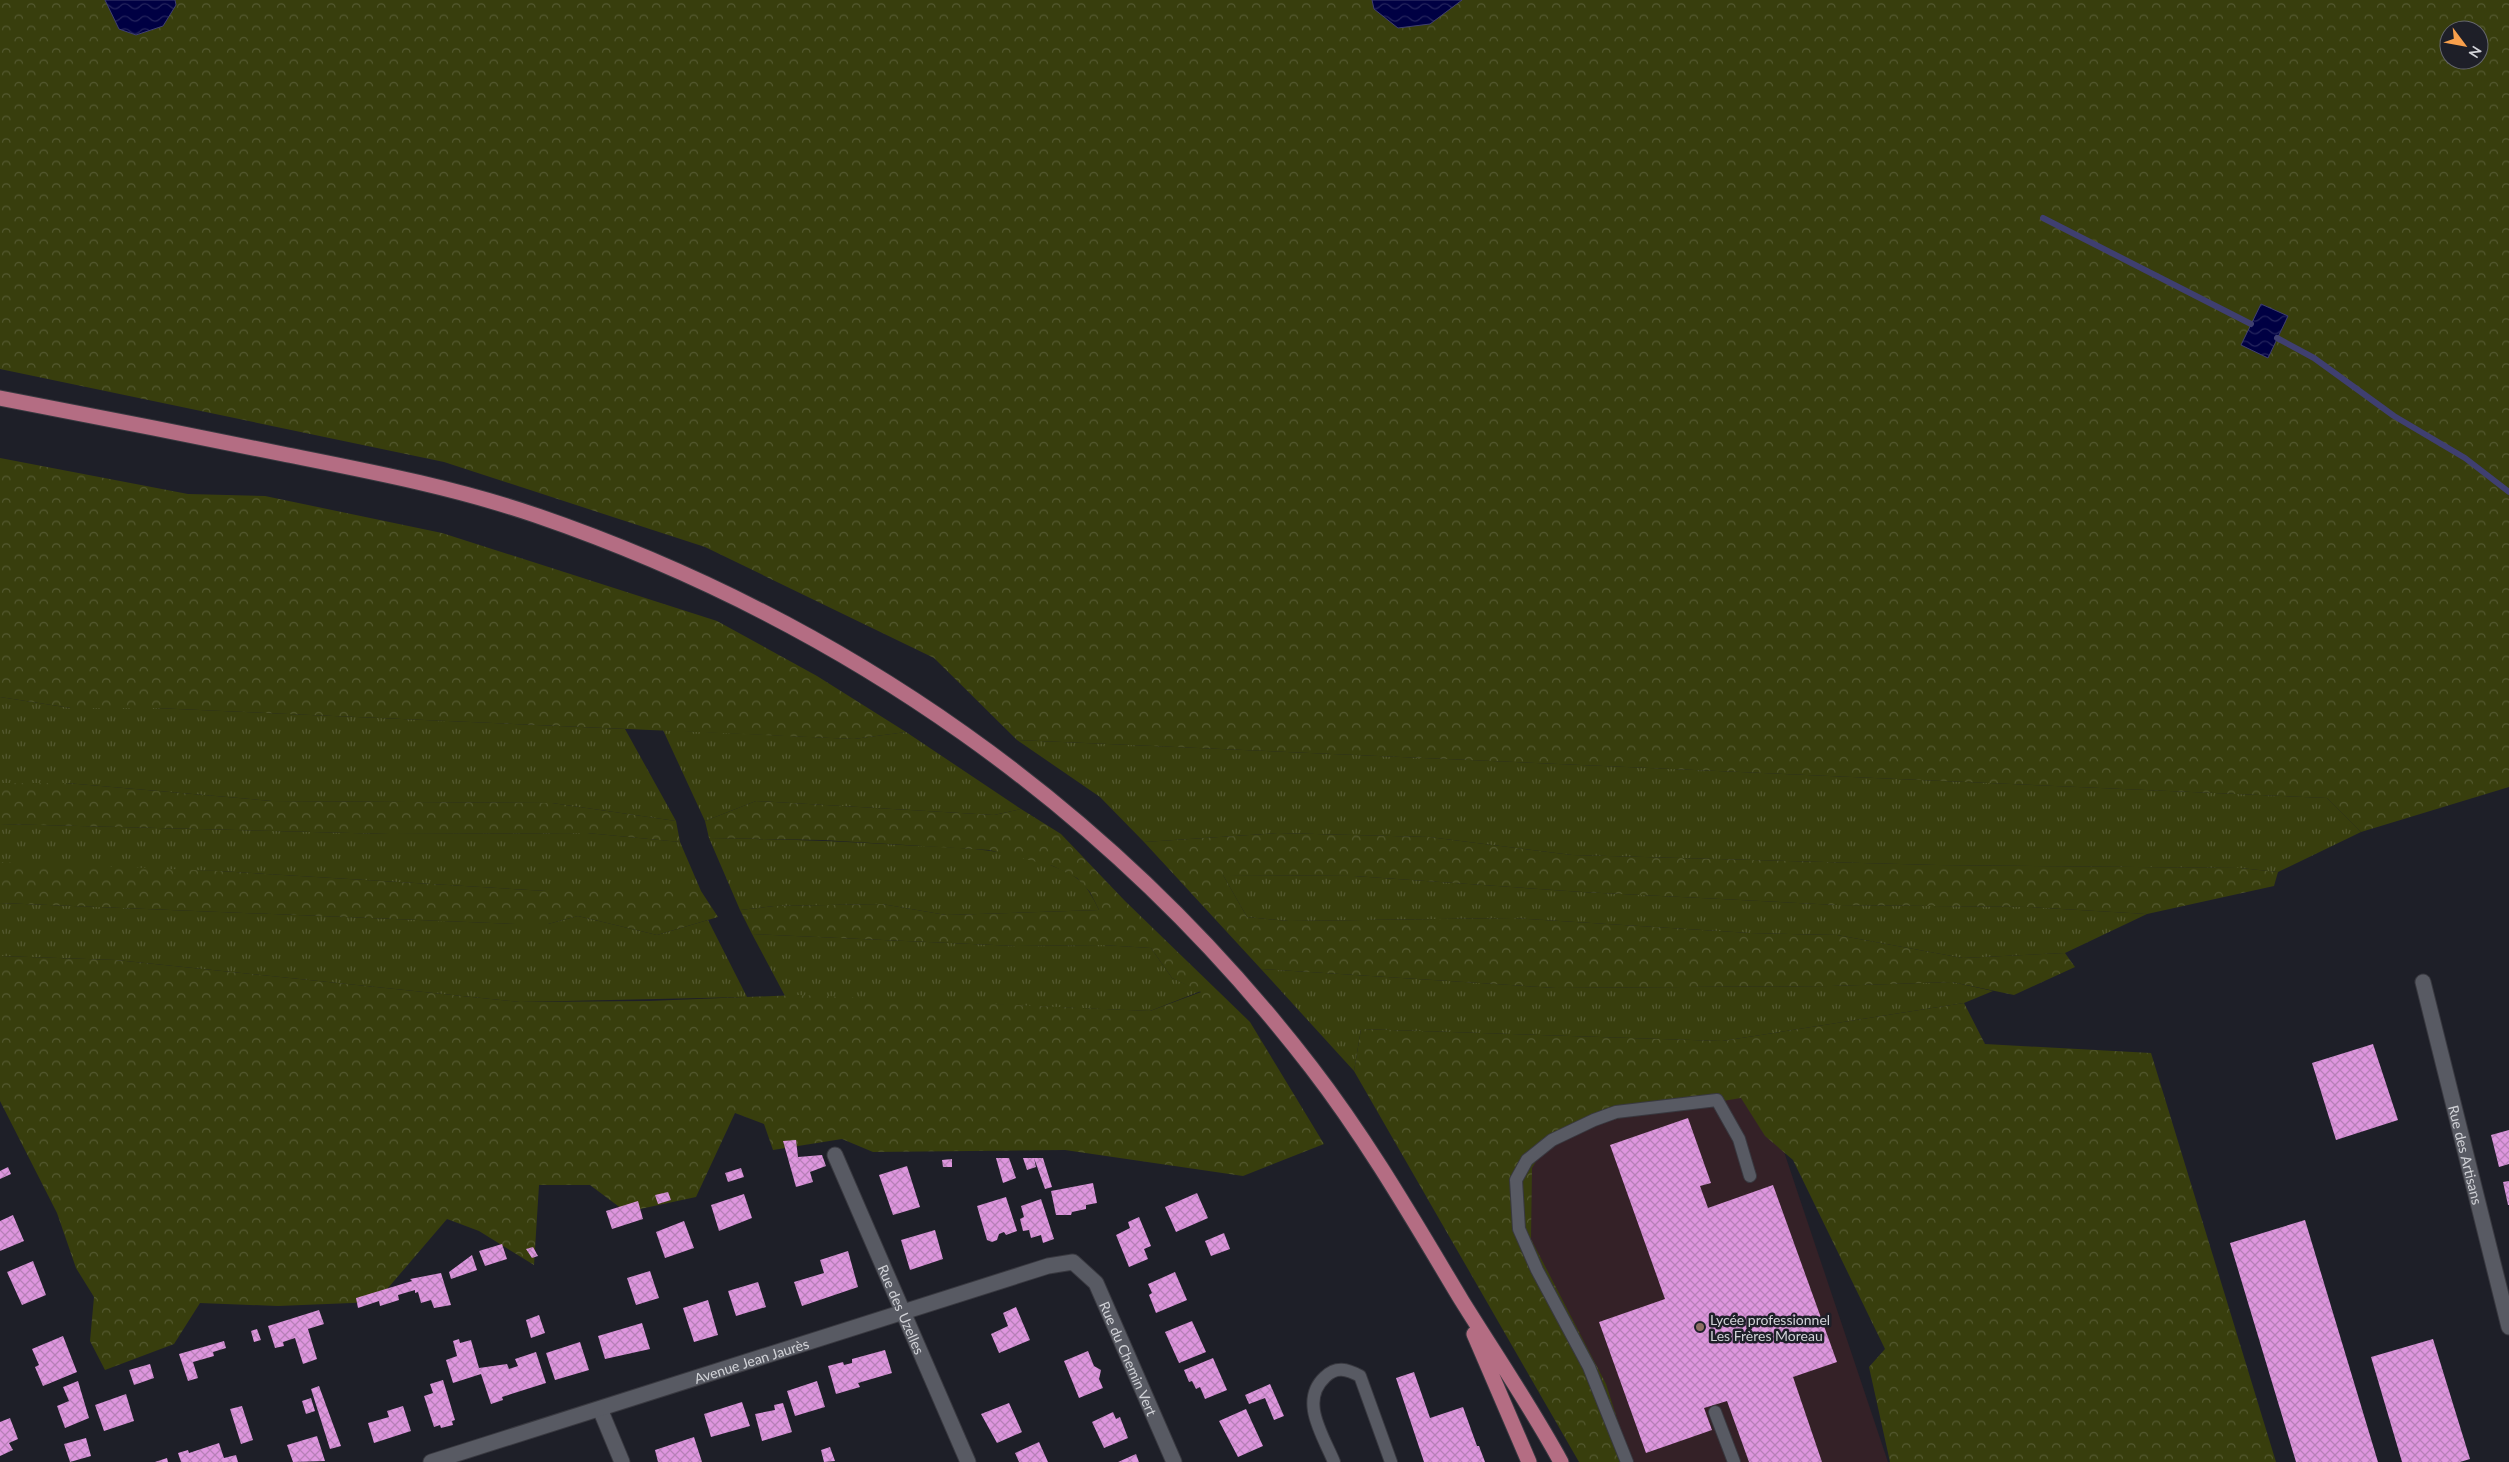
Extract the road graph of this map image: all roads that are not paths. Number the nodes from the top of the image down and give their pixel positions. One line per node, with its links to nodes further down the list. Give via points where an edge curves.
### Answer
1 (0, 398): 6 (main road, via 438,486 531,514 638,552 728,593 811,636 912,697 982,746 1106,846 1240,981 1312,1068 1379,1162)
2 (2423, 982): 8 (street, Rue des Artisans)
3 (835, 1155): 7 (street, Rue des Uzelles)
4 (1750, 1176): 19 (lane, via 1739,1139 1717,1100 1616,1112 1594,1120 1552,1140 1527,1160 1516,1180 1519,1229 1536,1270 1589,1367)
5 (1074, 1262): 7 (street, Avenue Jean Jaurès, via 1048,1266); 14 (street, Rue du Chemin Vert, via 1096,1283)
6 (1455, 1289): 17 (main road); 18 (main road)
7 (904, 1312): 9 (street, Avenue Jean Jaurès); 13 (street, Rue des Uzelles)
8 (2509, 1327)
9 (600, 1409): 11 (street, Avenue Jean Jaurès); 12 (street)
10 (1715, 1412): 20 (lane)
11 (431, 1462)
12 (622, 1462)
13 (968, 1462)
14 (1174, 1462)
15 (1334, 1462): 16 (lane, via 1312,1406 1315,1386 1330,1372 1345,1368 1360,1376)
16 (1392, 1462)
17 (1529, 1462)
18 (1561, 1462)
19 (1627, 1462)
20 (1734, 1462)

